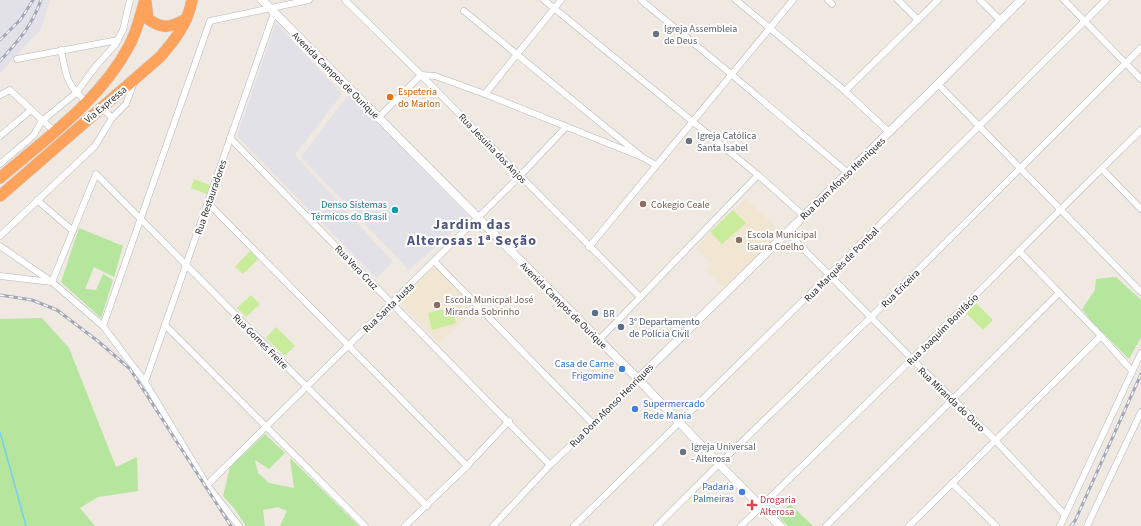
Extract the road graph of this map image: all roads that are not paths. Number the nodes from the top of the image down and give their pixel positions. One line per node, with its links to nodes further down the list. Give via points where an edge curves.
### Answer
1 (130, 0): 26 (street)
2 (145, 0): 21 (highway, via 148,18 155,24 172,26); 41 (highway, Via Expressa, via 130,46 111,76)
3 (192, 0): 21 (highway, Via Expressa)
4 (262, 0): 19 (main road, Avenida Campos de Ourique)
5 (309, 0): 19 (street)
6 (345, 0): 33 (street, Rua Jesuína dos Anjos)
7 (544, 0): 18 (street)
8 (562, 0): 18 (street)
9 (641, 0): 32 (street)
10 (736, 0): 25 (street)
11 (793, 0): 25 (street)
12 (898, 0): 22 (street)
13 (938, 0): 22 (street)
14 (980, 0): 23 (street)
15 (1021, 0): 23 (main road, Rua Dom Afonso Henriques)
16 (1064, 0): 24 (street)
17 (1106, 0): 24 (street, Rua Marquês de Pombal)
18 (555, 8): 29 (street); 47 (street)
19 (271, 10): 45 (main road, Avenida Campos de Ourique); 54 (street, Rua Restauradores); 71 (street, via 210,21)
20 (464, 11): 29 (street)
21 (186, 19): 34 (highway, Via Expressa, via 171,45)
22 (918, 20): 37 (street)
23 (1000, 20): 36 (main road, Rua Dom Afonso Henriques)
24 (1084, 22): 31 (street); 49 (street, Rua Marquês de Pombal)
25 (770, 28): 32 (street); 37 (street)
26 (118, 40): 28 (street); 38 (street)
27 (1141, 48): 31 (street, Rua Ericeira)
28 (61, 50): 30 (street); 38 (street, via 66,78)
29 (517, 55): 39 (street); 55 (street)
30 (17, 59)
31 (1125, 64): 35 (street); 58 (street, Rua Ericeira)
32 (731, 74): 47 (street); 60 (street)
33 (421, 75): 39 (street, via 435,76); 45 (street); 62 (street, Rua Jesuína dos Anjos)
34 (135, 79): 42 (highway, Via Expressa); 44 (street, via 126,104)
35 (1141, 79)
36 (938, 84): 49 (street); 52 (main road, Rua Dom Afonso Henriques)
37 (845, 91): 52 (street)
38 (76, 93): 41 (street); 46 (street)
39 (485, 94): 48 (street)
40 (0, 95): 43 (street, via 10,90)
41 (87, 102): 51 (highway, Via Expressa)
42 (101, 108): 44 (street); 64 (highway, Via Expressa)
43 (32, 110): 46 (street); 53 (street)
44 (112, 118): 65 (street, via 95,146)
45 (378, 118): 70 (main road, Avenida Campos de Ourique)
46 (42, 121): 51 (street); 56 (street, via 33,136)
47 (691, 121): 57 (street); 61 (street)
48 (566, 127): 55 (street); 62 (street, Rua Santa Justa)
49 (979, 127): 58 (street); 80 (street, Rua Marquês de Pombal)
50 (1141, 130): 59 (street, Rua Joaquim Bonifácio)
51 (54, 131): 63 (highway, Via Expressa)
52 (889, 132): 60 (main road, Rua Dom Afonso Henriques)
53 (0, 136)
54 (230, 138): 66 (street, Rua Restauradores); 86 (street, Rua Vera Cruz)
55 (642, 157): 57 (street)
56 (0, 164)
57 (656, 165): 76 (street)
58 (1020, 168): 68 (street); 87 (street, Rua Ericeira)
59 (1102, 169): 67 (street); 68 (street, Rua Joaquim Bonifácio)
60 (848, 173): 69 (main road, Rua Dom Afonso Henriques)
61 (758, 175): 69 (street); 85 (street)
62 (520, 176): 70 (street, Rua Santa Justa); 76 (street, Rua Jesuína dos Anjos)
63 (0, 178)
64 (0, 196)
65 (37, 200): 72 (street); 74 (street)
66 (208, 204): 79 (street, Rua Restauradores); 92 (street)
67 (1141, 209)
68 (1060, 210): 77 (street, Rua Joaquim Bonifácio); 83 (street)
69 (804, 216): 73 (main road, Rua Dom Afonso Henriques)
70 (477, 217): 78 (street, Rua Santa Justa); 91 (main road, Avenida Campos de Ourique)
71 (140, 218): 72 (street, Rua Gomes Freire, via 96,174); 79 (street, Rua Gomes Freire); 89 (street)
72 (73, 231): 82 (street)
73 (787, 232): 80 (street, Rua Miranda do Ouro); 96 (main road, Rua Dom Afonso Henriques)
74 (0, 236)
75 (0, 246): 82 (street)
76 (589, 247): 85 (street, Rua Jesuína dos Anjos)
77 (1019, 251): 84 (street); 94 (street, Rua Joaquim Bonifácio)
78 (434, 261): 86 (street, Rua Santa Justa); 103 (street)
79 (186, 265): 88 (street, Rua Restauradores); 98 (street, Rua Gomes Freire)
80 (829, 275): 87 (street, Rua Miranda do Ouro); 102 (street, Rua Marquês de Pombal)
81 (0, 276): 82 (street)
82 (52, 282): 89 (street)
83 (1141, 292)
84 (1059, 293): 90 (street); 99 (street)
85 (640, 297): 91 (street)
86 (392, 303): 92 (street, Rua Santa Justa); 101 (street, Rua Vera Cruz)
87 (871, 317): 94 (street, Rua Miranda do Ouro); 106 (street, Rua Ericeira)
88 (165, 325): 97 (street, Rua Restauradores); 104 (street)
89 (103, 326): 97 (street)
90 (1101, 336): 95 (street); 105 (street)
91 (599, 340): 96 (main road, Avenida Campos de Ourique)
92 (348, 345): 98 (street, Rua Santa Justa); 108 (street)
93 (1141, 352): 95 (street)
94 (912, 359): 99 (street, Rua Miranda do Ouro); 112 (street, Rua Joaquim Bonifácio)
95 (1132, 371): 113 (street)
96 (638, 379): 102 (main road, Avenida Campos de Ourique); 103 (street, Rua Dom Afonso Henriques)
97 (145, 382): 110 (street)
98 (307, 387): 104 (street, Rua Santa Justa); 111 (street, Rua Gomes Freire)
99 (952, 399): 105 (street, Rua Miranda do Ouro); 122 (street)
100 (1141, 412): 126 (street)
101 (509, 422): 107 (street, Rua Vera Cruz); 108 (street)
102 (678, 422): 106 (main road, Avenida Campos de Ourique); 118 (street, Rua Marquês de Pombal)
103 (593, 424): 107 (street, Rua Dom Afonso Henriques)
104 (266, 427): 110 (street, Rua Santa Justa); 115 (street)
105 (996, 441): 109 (street); 113 (street, Rua Miranda do Ouro)
106 (719, 464): 112 (main road, Avenida Campos de Ourique); 119 (street, Rua Ericeira)
107 (550, 465): 117 (street, Rua Dom Afonso Henriques)
108 (467, 466): 111 (street)
109 (952, 483): 123 (street); 124 (street)
110 (208, 485): 114 (street)
111 (426, 506): 116 (street)
112 (760, 506): 120 (street, Rua Joaquim Bonifácio); 121 (main road, Avenida Campos de Ourique)
113 (1065, 515): 125 (street)
114 (238, 526)
115 (365, 526)
116 (405, 526)
117 (493, 526)
118 (574, 526)
119 (657, 526)
120 (740, 526)
121 (780, 526)
122 (826, 526)
123 (909, 526)
124 (996, 526)
125 (1060, 526)
126 (1088, 526)

